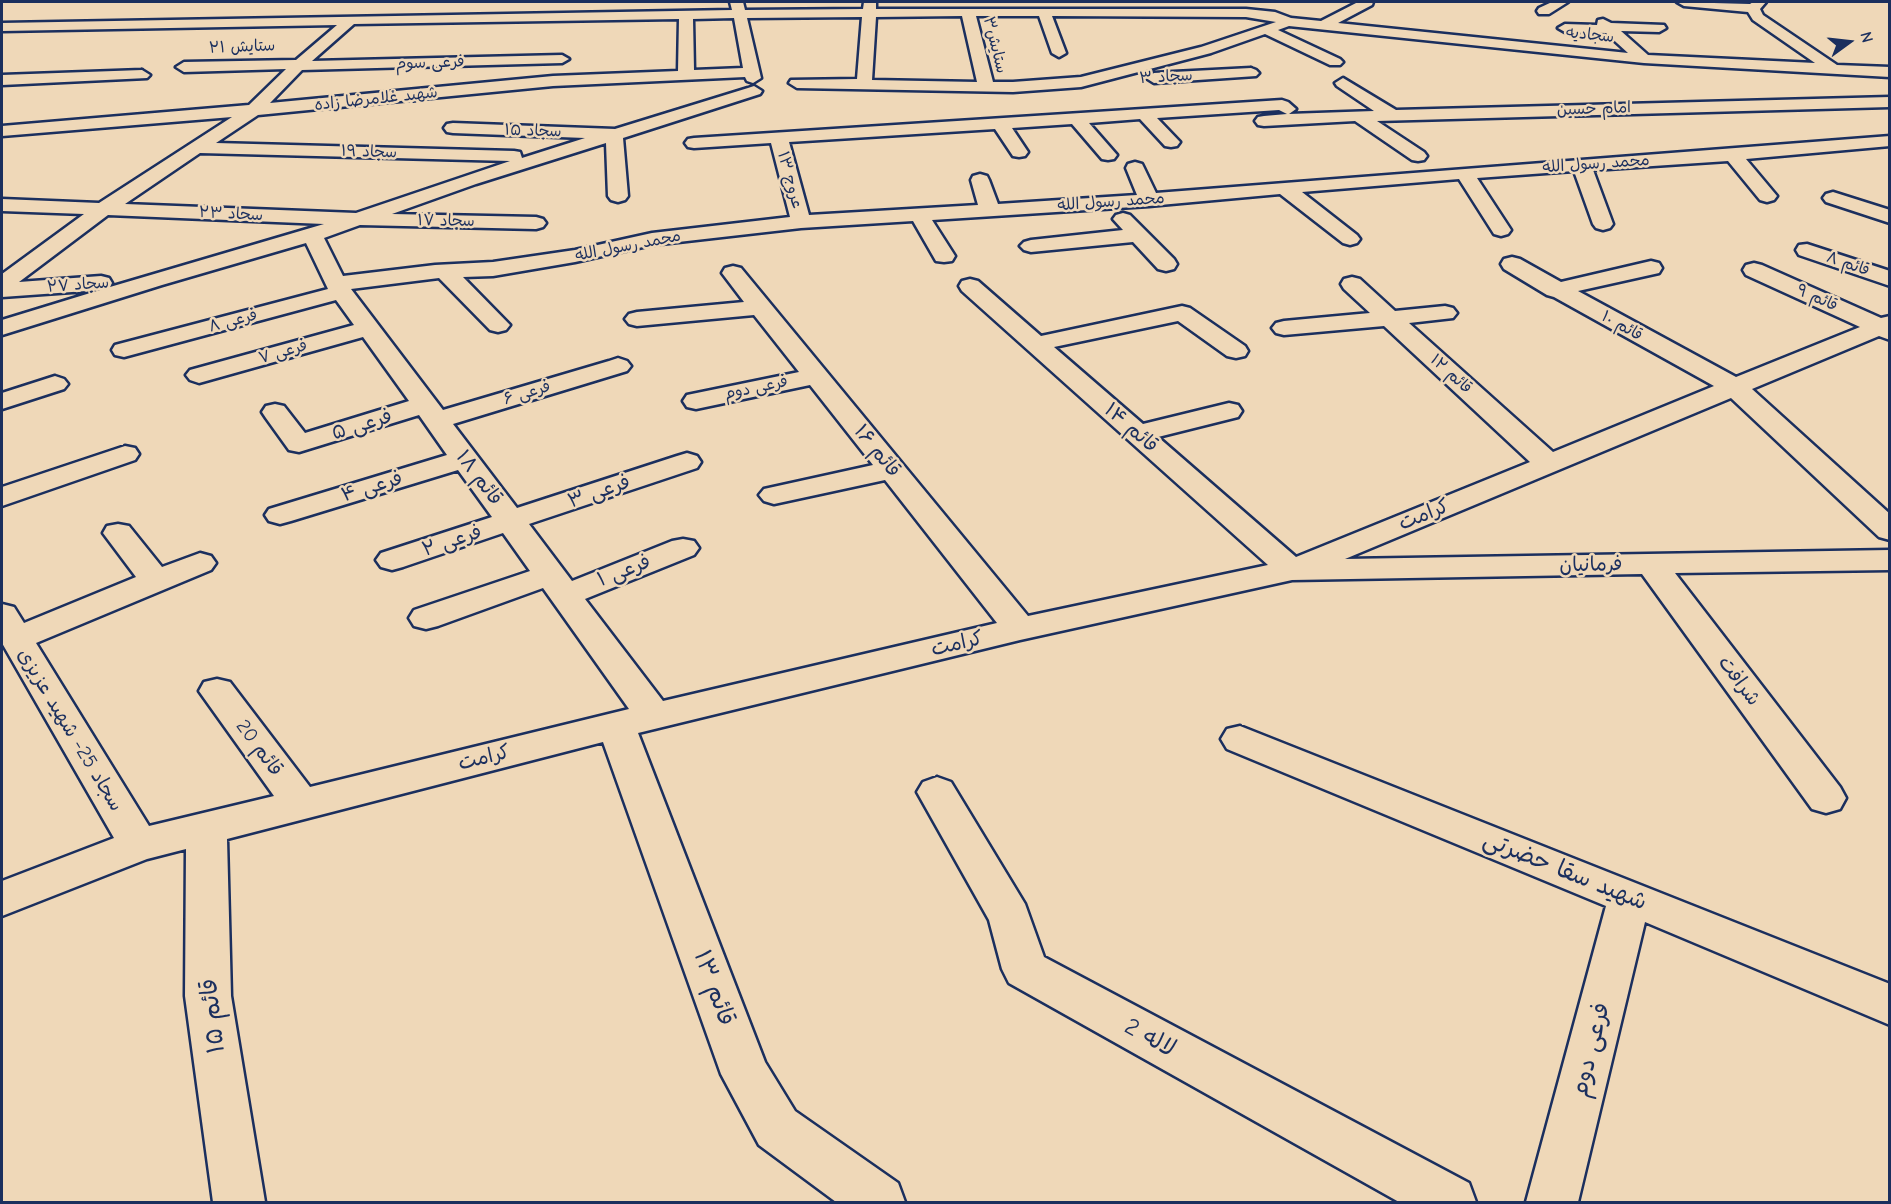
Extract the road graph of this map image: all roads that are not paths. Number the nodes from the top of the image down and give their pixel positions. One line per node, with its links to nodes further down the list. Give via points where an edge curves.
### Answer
1 (485, 2): 16 (street)
2 (938, 2): 9 (street)
3 (1204, 2): 13 (street)
4 (1367, 2): 21 (street)
5 (1561, 2): 10 (street)
6 (1684, 2): 7 (street)
7 (1757, 5): 39 (street, via 1758,17)
8 (737, 8): 9 (street); 14 (street); 48 (street)
9 (869, 8): 12 (street, سجادیه); 54 (street)
10 (1544, 11)
11 (1044, 12): 12 (street, سجادیه); 13 (street, سجادیه); 31 (street)
12 (968, 13): 55 (street, ستایش۳)
13 (1216, 13): 15 (street, سجادیه)
14 (686, 14): 16 (street, via 576,21); 42 (street)
15 (1282, 16): 21 (street, سجادیه); 26 (street)
16 (489, 17): 17 (street)
17 (400, 20): 18 (street); 27 (street)
18 (350, 21): 19 (street); 35 (street)
19 (130, 25): 23 (street); 28 (street)
20 (1459, 25): 29 (street)
21 (1322, 26): 29 (street, سجادیه)
22 (1607, 26): 24 (street); 25 (street); 32 (street)
23 (2, 27)
24 (1565, 28)
25 (1659, 28)
26 (1267, 30): 33 (street); 49 (street)
27 (385, 35)
28 (103, 39)
29 (1474, 41): 32 (street, سجادیه)
30 (370, 50): 36 (street)
31 (1059, 53)
32 (1644, 59): 38 (street, سجادیه)
33 (1335, 62)
34 (381, 64): 36 (street, فرعی سوم); 47 (street, فرعی سوم, via 564,54); 61 (street)
35 (299, 65): 36 (street, فرعی سوم); 37 (street, ستایش ۲۱); 68 (street)
36 (356, 65)
37 (184, 67)
38 (1791, 67): 39 (street, سجادیه); 63 (street)
39 (1833, 69): 40 (street, سجادیه)
40 (1890, 72)
41 (1251, 73): 49 (street, سجاد ۳)
42 (686, 74): 47 (street, شهید غلامرضا زاده); 48 (street, شهید غلامرضا زاده)
43 (142, 75): 44 (street)
44 (107, 77): 46 (street); 57 (street)
45 (2, 80): 46 (street)
46 (19, 80): 56 (street)
47 (553, 81): 61 (street, شهید غلامرضا زاده)
48 (759, 82): 85 (street)
49 (1081, 82): 55 (street)
50 (1752, 82): 64 (street)
51 (790, 83): 52 (street)
52 (825, 83): 54 (street); 86 (street)
53 (1343, 83): 72 (street)
54 (864, 84): 55 (street)
55 (986, 87)
56 (2, 90)
57 (89, 91)
58 (1679, 91): 66 (street)
59 (1591, 94): 67 (street)
60 (1474, 95): 69 (street)
61 (360, 100): 68 (street, شهید غلامرضا زاده)
62 (1890, 102): 63 (street, امام حسین)
63 (1853, 103): 64 (street, امام حسین)
64 (1794, 104): 66 (street, امام حسین)
65 (70, 106): 80 (street)
66 (1709, 106): 67 (street, امام حسین)
67 (1617, 108): 69 (street, امام حسین)
68 (255, 110): 78 (street, شهید غلامرضا زاده); 93 (street)
69 (1513, 111): 71 (street, امام حسین); 79 (street)
70 (1144, 114): 74 (street); 75 (street, via 1282,105); 90 (street)
71 (1439, 114): 72 (street, امام حسین); 82 (street)
72 (1392, 115): 73 (street, امام حسین)
73 (1359, 116): 75 (street, امام حسین); 98 (street)
74 (1076, 118): 77 (street); 96 (street)
75 (1298, 118): 76 (street, امام حسین)
76 (1264, 121)
77 (1000, 123): 83 (street); 95 (street)
78 (92, 124): 80 (street, شهید غلامرضا زاده); 89 (street)
79 (1545, 126)
80 (43, 128): 84 (street, شهید غلامرضا زاده)
81 (453, 128): 85 (street, سجاد ۱۵)
82 (1463, 129)
83 (892, 130): 86 (street); 94 (street)
84 (2, 131)
85 (614, 134): 99 (street); 110 (street)
86 (833, 134): 87 (street)
87 (779, 138): 91 (street); 121 (street, عروج ۱۳)
88 (1890, 141): 92 (street, محمد رسول الله)
89 (61, 142)
90 (1171, 142)
91 (694, 143)
92 (1821, 147): 97 (street, محمد رسول الله); 100 (street)
93 (198, 148): 99 (street, سجاد ۱۹); 116 (street)
94 (901, 152)
95 (1019, 152)
96 (1108, 155)
97 (1733, 155): 102 (street, محمد رسول الله); 111 (street)
98 (1418, 156)
99 (540, 157): 120 (street)
100 (1835, 163)
101 (1354, 164): 107 (street)
102 (1581, 164): 105 (street, محمد رسول الله); 123 (street)
103 (1135, 168): 113 (street)
104 (1239, 171): 109 (street)
105 (1465, 173): 107 (street, محمد رسول الله); 124 (street)
106 (980, 180): 117 (street)
107 (1376, 180): 108 (street, محمد رسول الله)
108 (1285, 189): 109 (street, محمد رسول الله); 127 (street)
109 (1262, 190): 113 (street, محمد رسول الله)
110 (618, 196)
111 (1767, 196)
112 (1833, 198): 119 (street)
113 (1149, 200): 114 (street, محمد رسول الله)
114 (1107, 203): 117 (street, محمد رسول الله); 126 (street)
115 (2, 205): 116 (street, سحاد ۲۳)
116 (105, 208): 120 (street, سحاد ۲۳); 139 (street)
117 (990, 211): 118 (street, محمد رسول الله)
118 (919, 215): 121 (street, محمد رسول الله); 130 (street)
119 (1890, 217)
120 (356, 219): 122 (street, سجاد ۱۷, via 465,230); 125 (street)
121 (801, 222): 135 (street, محمد رسول الله, via 652,239 575,256)
122 (536, 223)
123 (1603, 224)
124 (1501, 230)
125 (312, 235): 138 (street); 142 (street, قائم ۱۸)
126 (1139, 236): 128 (street); 131 (street)
127 (1350, 239)
128 (1031, 246)
129 (1814, 246): 137 (street, قائم ۸)
130 (944, 256)
131 (1166, 264)
132 (1512, 264): 144 (street, قائم ۱۰)
133 (1651, 268): 144 (street)
134 (1754, 270): 153 (street, قائم ۹)
135 (445, 272): 142 (street, محمد رسول الله); 149 (street)
136 (733, 273): 145 (street, قائم ۱۶)
137 (1890, 279)
138 (154, 280): 143 (street, سجاد ۲۷); 150 (street)
139 (2, 284)
140 (1352, 284): 147 (street, قائم ۱۲)
141 (970, 285): 154 (street, قائم ۱۴)
142 (339, 288): 151 (street, قائم ۱۸); 155 (street, فرعی ۸)
143 (2, 290)
144 (1555, 290): 161 (street, قائم ۱۰)
145 (761, 307): 148 (street); 159 (street, قائم ۱۶)
146 (1444, 313): 147 (street)
147 (1389, 317): 152 (street); 171 (street, قائم ۱۲)
148 (637, 319)
149 (498, 325)
150 (2, 328)
151 (368, 328): 158 (street, فرعی ۷); 166 (street, قائم ۱۸)
152 (1284, 328)
153 (1886, 328): 161 (street, کرامت)
154 (1036, 344): 156 (street, via 1182,313); 167 (street, قائم ۱۴)
155 (124, 350)
156 (1236, 351)
157 (618, 366): 166 (street, فرعی ۶)
158 (199, 375)
159 (816, 376): 163 (street, فرعی دوم); 172 (street, قائم ۱۶)
160 (55, 384): 162 (street)
161 (1734, 387): 171 (street, کرامت); 177 (street)
162 (2, 401)
163 (696, 401)
164 (1229, 411): 167 (street)
165 (275, 412): 166 (street, فرعی ۵, via 299,444)
166 (431, 413): 169 (street, قائم ۱۸)
167 (1138, 434): 184 (street, قائم ۱۴)
168 (125, 454): 174 (street)
169 (465, 459): 175 (street, فرعی ۴); 176 (street, قائم ۱۸)
170 (687, 462): 176 (street, فرعی ۳)
171 (1549, 464): 184 (street, کرامت)
172 (892, 470): 173 (street); 189 (street, قائم ۱۶)
173 (774, 495)
174 (2, 497)
175 (280, 515)
176 (511, 522): 180 (street, فرعی ۲); 186 (street, قائم ۱۸)
177 (1890, 531)
178 (118, 533): 185 (street)
179 (683, 548): 186 (street, فرعی ۱)
180 (392, 560)
181 (1890, 560): 183 (street, فرمانیان)
182 (200, 563): 185 (street)
183 (1651, 564): 184 (street, فرمانیان); 194 (street, شرافت)
184 (1292, 570): 189 (street, کرامت)
185 (156, 581): 188 (street)
186 (558, 585): 187 (street, فرعی ۱); 191 (street, قائم ۱۸)
187 (426, 618)
188 (9, 627): 197 (street, سجاد 25- شهید عزیزی)
189 (1020, 629): 191 (street, کرامت)
190 (218, 691): 195 (street, قائم 20)
191 (635, 720): 195 (street, کرامت); 202 (street, قائم ۱۳, via 745,1074 777,1128)
192 (1240, 739): 198 (street, شهید سقا حضرتی)
193 (938, 792): 203 (street, لاله 2, via 1010,917 1025,969)
194 (1826, 798)
195 (301, 804): 196 (street, کرامت)
196 (206, 828): 197 (street, کرامت); 201 (street, قائم ۱۵, via 208,996)
197 (139, 845): 199 (street, کرامت)
198 (1630, 897): 200 (street, شهید سقا حضرتی); 204 (street, فرعی دوم)
199 (2, 899)
200 (1890, 1005)
201 (239, 1203)
202 (879, 1203)
203 (1449, 1203)
204 (1552, 1203)

